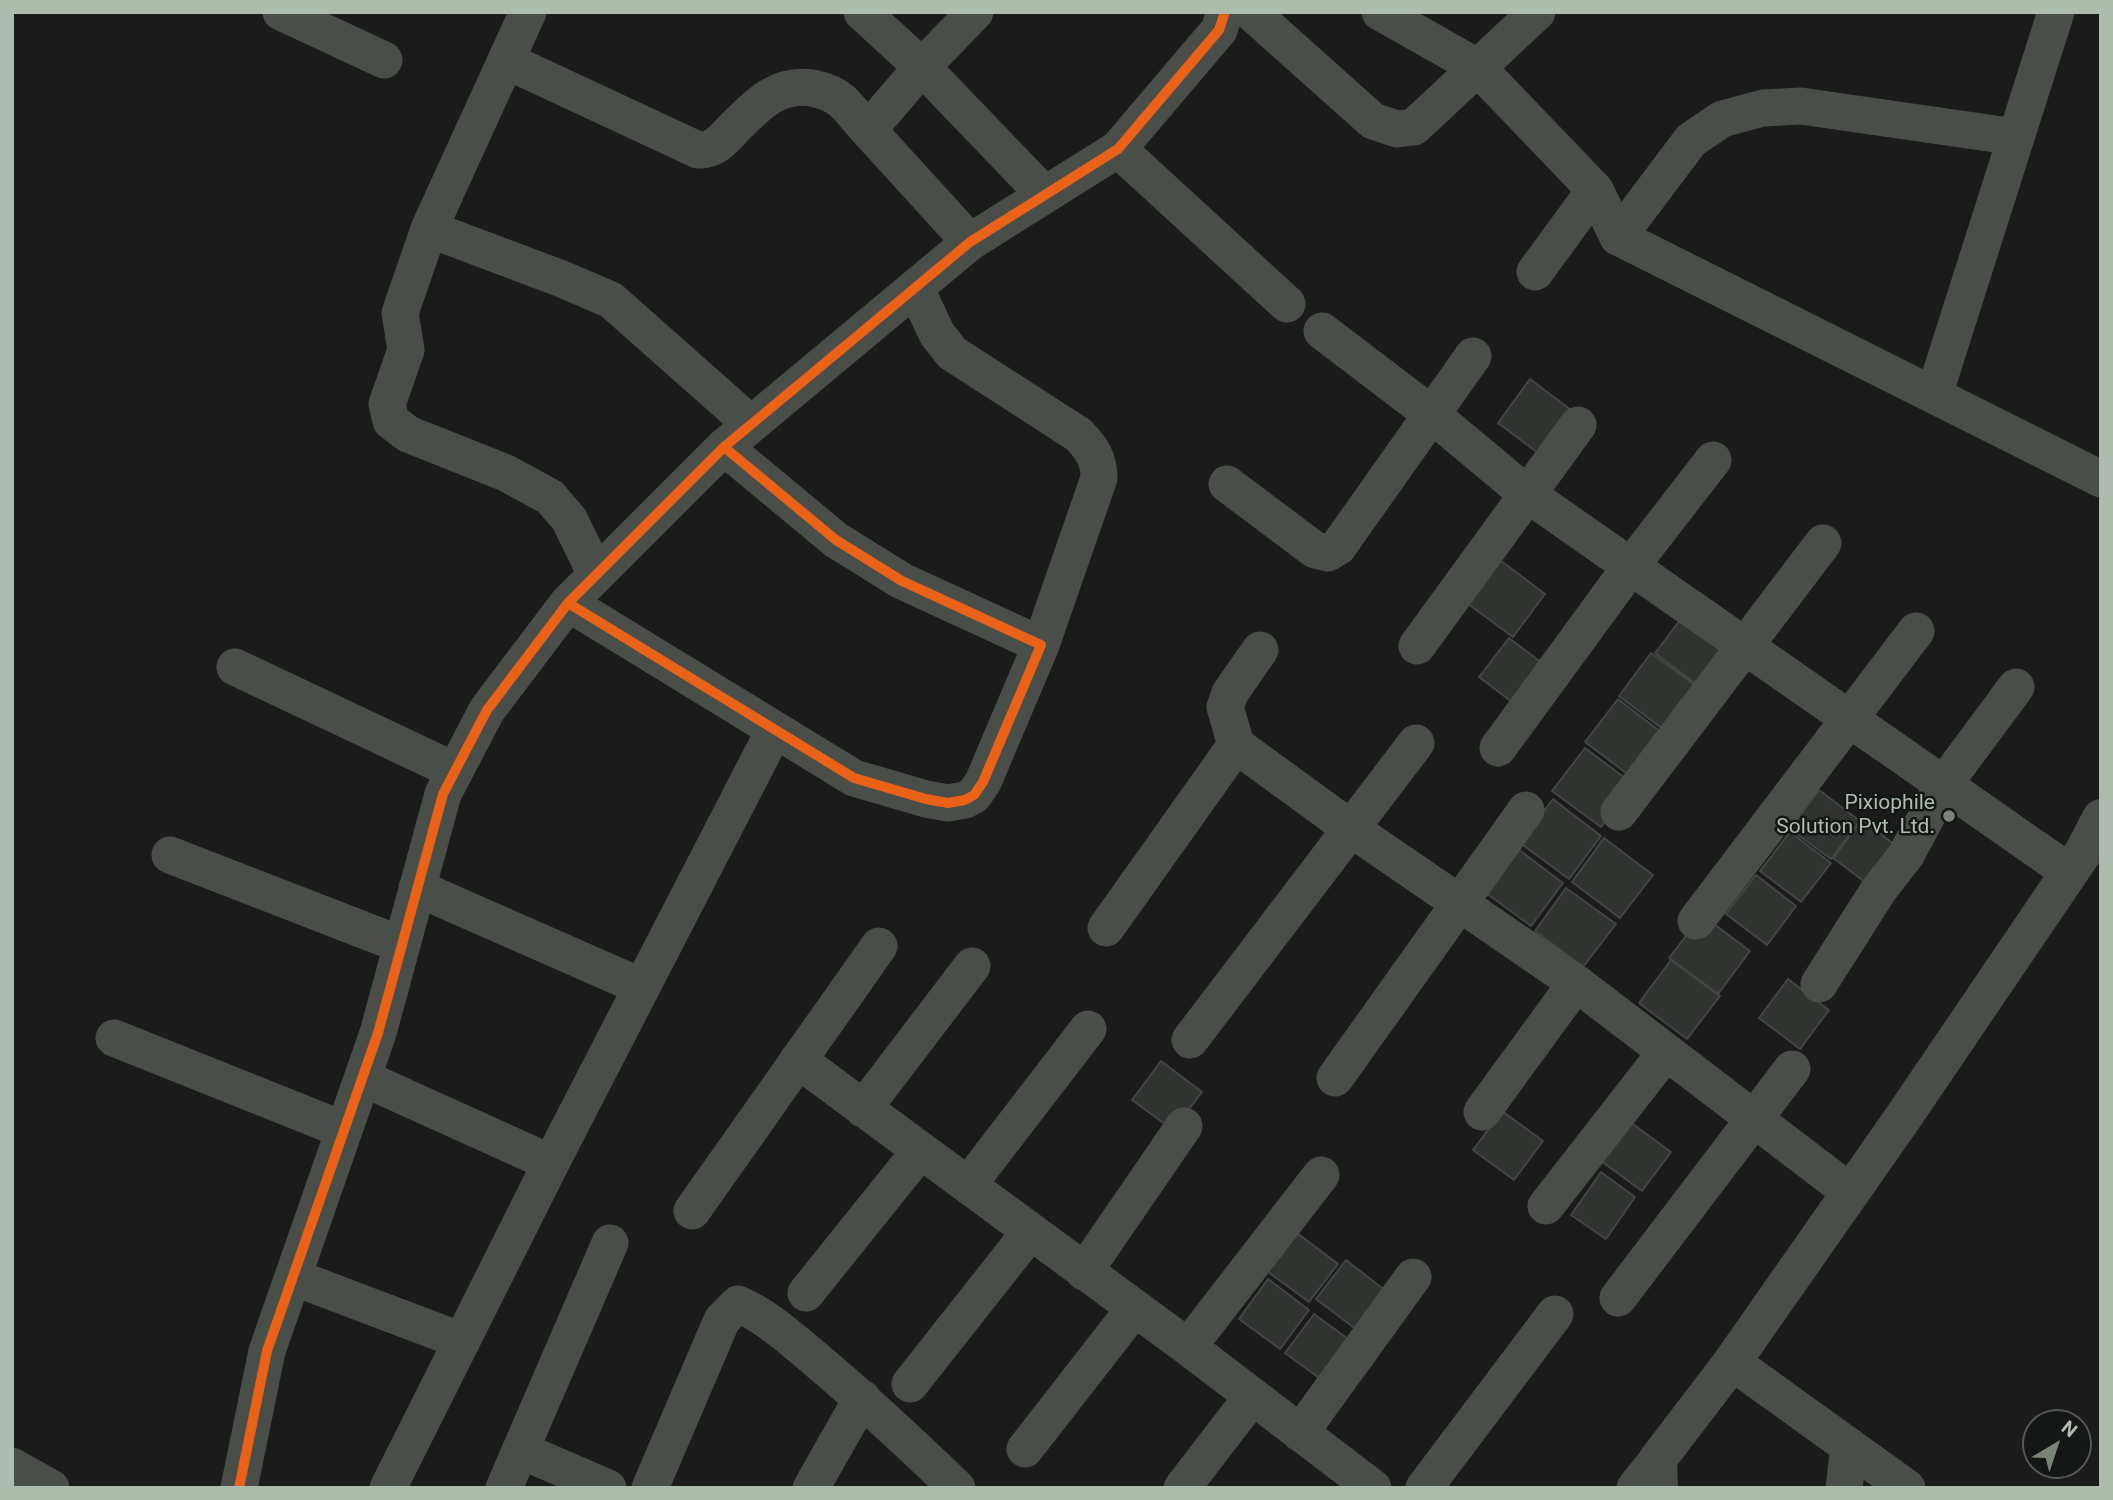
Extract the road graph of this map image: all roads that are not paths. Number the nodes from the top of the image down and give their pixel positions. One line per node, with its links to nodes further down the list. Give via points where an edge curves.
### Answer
1 (281, 12): 10 (street)
2 (528, 12): 11 (street)
3 (862, 12): 12 (street)
4 (975, 12): 12 (street)
5 (1225, 12): 16 (street, via 1219,30)
6 (1251, 12): 13 (street, via 1373,121 1397,130 1414,127)
7 (1380, 12): 13 (street)
8 (1537, 12): 13 (street)
9 (2056, 12): 15 (street)
10 (384, 60)
11 (507, 61): 14 (street, via 698,150 717,145 762,99 796,87 826,91); 19 (street)
12 (922, 67): 14 (street); 18 (street)
13 (1477, 67): 17 (street)
14 (867, 130): 21 (street)
15 (2016, 137): 20 (street, via 1801,106 1763,108 1722,119 1691,140); 27 (street)
16 (1118, 149): 18 (street); 24 (street)
17 (1595, 190): 20 (street); 22 (street)
18 (1045, 195): 21 (street)
19 (429, 229): 30 (street, via 611,300); 37 (street, via 400,313 406,350 387,404 391,421 408,434 506,472 550,497 569,519)
20 (1618, 237): 27 (street)
21 (970, 242): 23 (street)
22 (1535, 272)
23 (916, 289): 30 (street); 40 (street, via 937,334 953,353 1079,435 1099,462 1099,478)
24 (1287, 304)
25 (1322, 331): 28 (street)
26 (1473, 356): 28 (street)
27 (1934, 395): 32 (street)
28 (1431, 414): 33 (street, via 1338,547 1328,553 1315,550); 34 (street)
29 (1578, 425): 34 (street)
30 (737, 436): 37 (street); 40 (street, via 836,540 901,581)
31 (1713, 460): 36 (street)
32 (2101, 479)
33 (1227, 484)
34 (1527, 494): 36 (street); 42 (street)
35 (1823, 543): 41 (street)
36 (1631, 566): 41 (street); 50 (street)
37 (596, 574): 38 (street)
38 (568, 603): 47 (street); 51 (street, via 487,710)
39 (1916, 631): 46 (street)
40 (1041, 645): 47 (street, via 983,782 965,800 926,799 854,778)
41 (1746, 645): 46 (street); 54 (street)
42 (1418, 646)
43 (1260, 650): 49 (street, via 1225,707)
44 (235, 667): 51 (street)
45 (2016, 687): 52 (street)
46 (1849, 718): 52 (street); 61 (street)
47 (774, 731): 68 (street)
48 (1416, 743): 56 (street)
49 (1236, 745): 56 (street); 62 (street)
50 (1498, 748)
51 (455, 771): 59 (street, via 443,794)
52 (1944, 784): 58 (street); 67 (street, via 1906,855)
53 (1526, 810): 60 (street)
54 (1619, 813)
55 (2101, 818): 58 (street)
56 (1350, 828): 60 (street); 71 (street)
57 (170, 855): 63 (street)
58 (2070, 872): 86 (street)
59 (417, 888): 63 (street); 68 (street)
60 (1458, 904): 66 (street); 76 (street)
61 (1696, 921)
62 (1105, 928)
63 (402, 945): 75 (street)
64 (879, 946): 73 (street)
65 (972, 966): 77 (street)
66 (1576, 983): 72 (street); 78 (street)
67 (1819, 984)
68 (642, 987): 83 (street)
69 (1088, 1029): 85 (street)
70 (114, 1038): 81 (street)
71 (1190, 1040)
72 (1666, 1052): 79 (street); 87 (street)
73 (798, 1060): 77 (street); 88 (street)
74 (1792, 1069): 79 (street)
75 (363, 1078): 81 (street); 83 (street)
76 (1335, 1078)
77 (863, 1109): 82 (street)
78 (1482, 1112)
79 (1754, 1118): 86 (street); 95 (street)
80 (1184, 1126): 91 (street)
81 (344, 1130): 93 (street)
82 (920, 1151): 85 (street); 94 (street)
83 (551, 1163): 98 (street)
84 (1321, 1175): 99 (street)
85 (968, 1185): 89 (street)
86 (1850, 1192): 100 (street)
87 (1546, 1206)
88 (692, 1211)
89 (1030, 1232): 91 (street); 101 (street)
90 (610, 1243): 107 (street)
91 (1084, 1272): 96 (street)
92 (1413, 1277): 104 (street)
93 (293, 1278): 98 (street); 112 (street, via 267,1351)
94 (806, 1293)
95 (1618, 1298)
96 (1134, 1309): 99 (street); 106 (street)
97 (1555, 1314): 120 (street)
98 (462, 1341): 113 (street)
99 (1188, 1347): 102 (street)
100 (1732, 1362): 105 (street); 109 (street)
101 (910, 1384)
102 (1252, 1397): 104 (street); 119 (street)
103 (862, 1398): 116 (street, via 777,1327 738,1304 722,1320); 117 (street); 118 (street)
104 (1300, 1433): 110 (street)
105 (1849, 1446): 122 (street); 123 (street)
106 (1025, 1449)
107 (522, 1451): 114 (street); 115 (street)
108 (12, 1466): 111 (street)
109 (1658, 1473): 121 (street)
110 (1372, 1487)
111 (51, 1488)
112 (239, 1488)
113 (388, 1488)
114 (504, 1488)
115 (608, 1488)
116 (650, 1488)
117 (811, 1488)
118 (957, 1488)
119 (1182, 1488)
120 (1424, 1488)
121 (1635, 1488)
122 (1844, 1488)
123 (1907, 1488)

